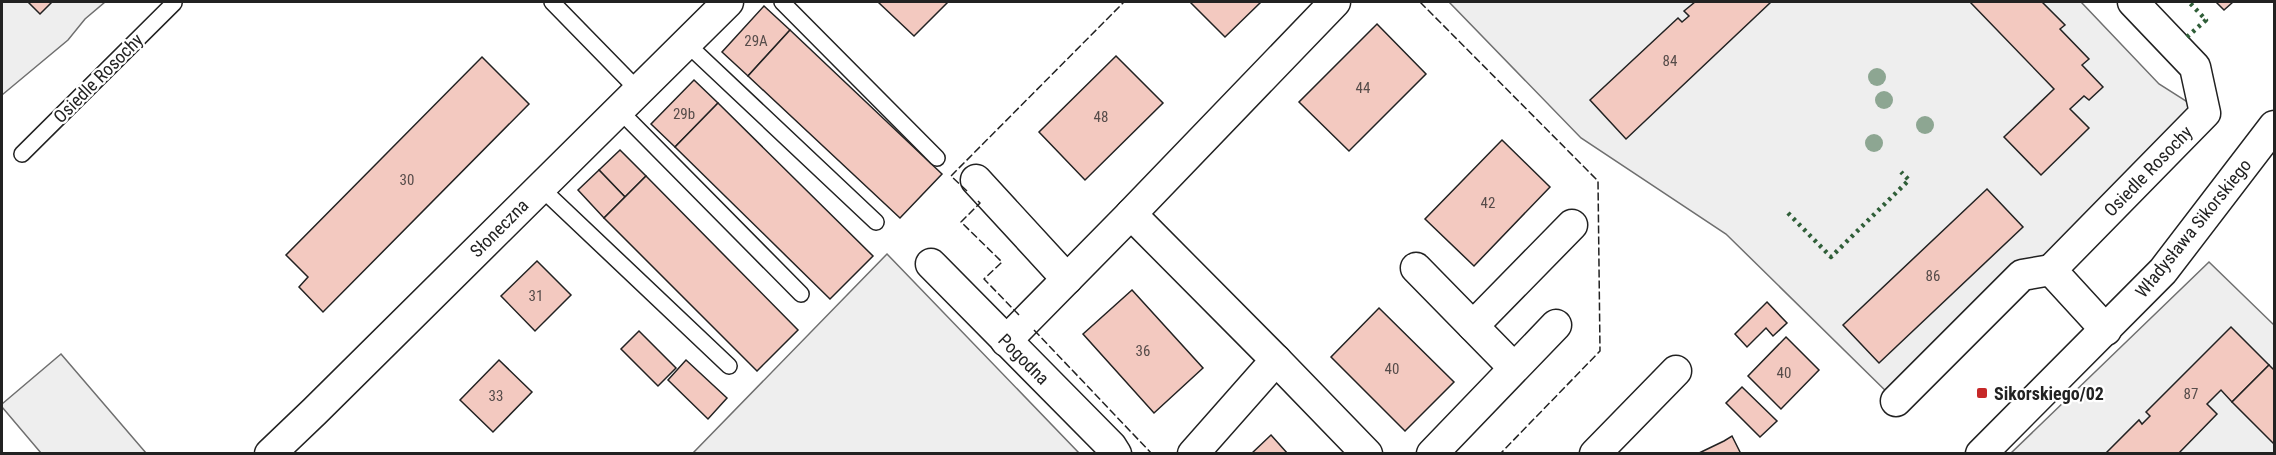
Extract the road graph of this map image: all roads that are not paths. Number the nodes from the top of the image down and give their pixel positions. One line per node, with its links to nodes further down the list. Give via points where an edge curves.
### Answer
1 (173, 2): 10 (lane, Osiedle Rosochy)
2 (552, 2): 8 (lane)
3 (728, 2): 7 (street, Słoneczna)
4 (782, 2): 11 (lane)
5 (1335, 2): 14 (street)
6 (2133, 2): 19 (street, Osiedle Rosochy, via 2195,67 2205,113)
7 (686, 43): 8 (street, Słoneczna); 15 (lane)
8 (628, 100): 13 (street, Słoneczna); 21 (lane)
9 (2274, 126): 24 (street, Władysława Sikorskiego, via 2163,271)
10 (22, 154)
11 (938, 158)
12 (976, 180): 20 (street)
13 (540, 188): 27 (lane); 31 (street, Słoneczna)
14 (1131, 214): 20 (street); 26 (street)
15 (876, 222)
16 (1572, 225): 23 (street)
17 (931, 264): 25 (street, Pogodna)
18 (1416, 268): 23 (street)
19 (2051, 270): 24 (street); 30 (street, via 2022,275)
20 (1067, 279): 25 (street)
21 (801, 294)
22 (1556, 325): 28 (street)
23 (1473, 326): 28 (street)
24 (2106, 330): 37 (street, Władysława Sikorskiego)
25 (1006, 341): 32 (street, Pogodna)
26 (1276, 360): 33 (street); 34 (street)
27 (729, 366)
28 (1515, 368): 35 (street)
29 (1676, 371): 36 (street)
30 (1896, 401)
31 (270, 453)
32 (1116, 453)
33 (1193, 453)
34 (1367, 453)
35 (1432, 453)
36 (1595, 453)
37 (1981, 453)

